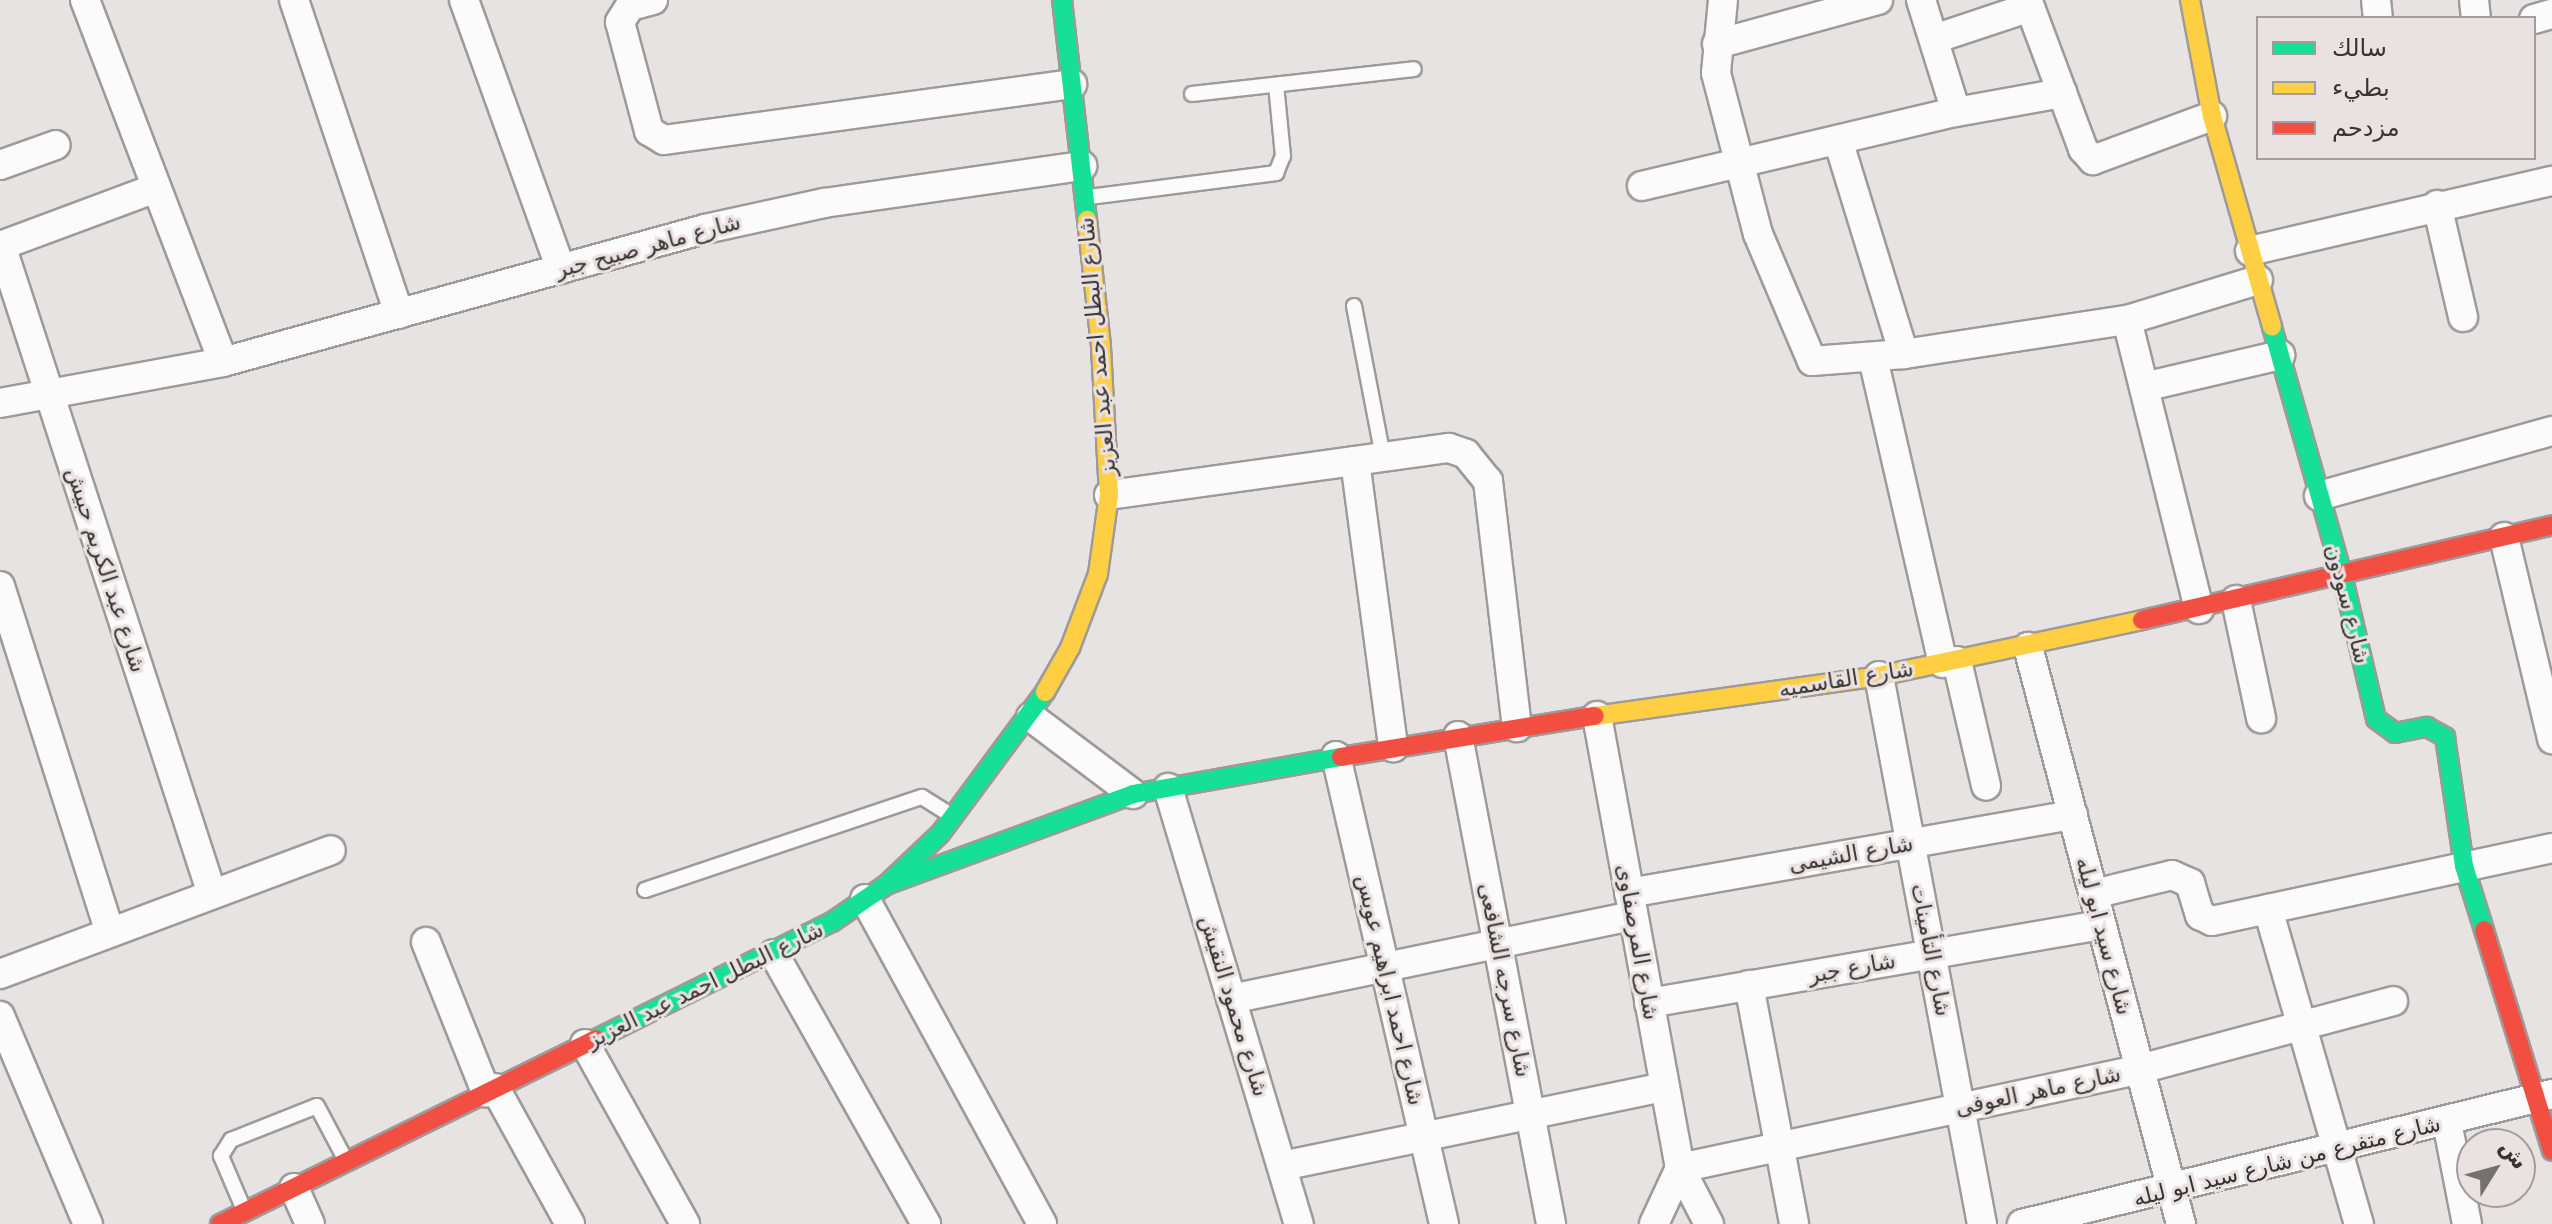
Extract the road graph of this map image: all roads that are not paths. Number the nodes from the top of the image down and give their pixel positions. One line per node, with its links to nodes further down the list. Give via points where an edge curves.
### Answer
1 (85, 0): 26 (street)
2 (294, 0): 34 (street)
3 (464, 0): 31 (street)
4 (1062, 0): 13 (street, شارع البطل احمد عبد العزيز)
5 (1723, 0): 11 (street)
6 (1878, 0): 11 (street)
7 (1921, 0): 10 (street)
8 (2190, 0): 18 (street, شارع سودون)
9 (642, 3): 13 (street, via 620,22 649,131 664,140)
10 (1934, 39): 15 (street, via 2030,7); 17 (street)
11 (1717, 44): 21 (street, via 1716,73)
12 (1414, 69): 14 (lane)
13 (1072, 84): 23 (street, شارع البطل احمد عبد العزيز)
14 (1276, 85): 16 (lane); 27 (lane, via 1283,156 1276,173)
15 (2062, 93): 17 (street); 18 (street, via 2083,149 2093,160)
16 (1192, 94)
17 (1956, 112): 19 (street)
18 (2212, 116): 30 (street, شارع سودون)
19 (1838, 140): 21 (street); 37 (street)
20 (56, 145): 22 (street)
21 (1738, 163): 25 (street); 39 (street, via 1758,234 1812,361)
22 (0, 165)
23 (1082, 166): 27 (street, شارع البطل احمد عبد العزيز); 31 (street, شارع ماهر صبيح جبر, via 824,203)
24 (2552, 181): 28 (street)
25 (1642, 186)
26 (156, 188): 29 (street); 40 (street)
27 (1085, 197): 46 (street, شارع البطل احمد عبد العزيز)
28 (2437, 205): 30 (street); 35 (street)
29 (0, 246): 42 (street, شارع عبد الكريم حبيش)
30 (2250, 251): 32 (street, شارع سودون)
31 (561, 269): 34 (street, شارع ماهر صبيح جبر)
32 (2258, 280): 36 (street); 38 (street, شارع سودون)
33 (1354, 306): 45 (lane)
34 (399, 314): 40 (street, شارع ماهر صبيح جبر)
35 (2463, 317)
36 (2127, 320): 37 (street); 41 (street)
37 (1904, 354): 39 (street)
38 (2280, 355): 41 (street); 47 (street, شارع سودون)
39 (1873, 358): 55 (street)
40 (223, 362): 42 (street, شارع ماهر صبيح جبر)
41 (2144, 387): 53 (street)
42 (50, 396): 43 (street, شارع ماهر صبيح جبر); 77 (street, شارع عبد الكريم حبيش)
43 (0, 403)
44 (2552, 431): 47 (street)
45 (1369, 459): 46 (street); 61 (street, via 1449,448 1466,454 1488,481); 64 (street)
46 (1109, 495): 59 (street, شارع البطل احمد عبد العزيز, via 1098,574 1070,648)
47 (2319, 496): 50 (street, شارع سودون)
48 (2552, 525): 49 (street, شارع القاسميه)
49 (2504, 537): 50 (street, شارع القاسميه); 57 (street)
50 (2342, 574): 52 (street, شارع القاسميه); 74 (street, شارع سودون, via 2376,719 2395,733 2427,727 2445,737)
51 (0, 586): 82 (street)
52 (2236, 600): 53 (street, شارع القاسميه); 60 (street)
53 (2199, 609): 54 (street, شارع القاسميه)
54 (2028, 647): 55 (street, شارع القاسميه); 69 (street, شارع سيد ابو ليله)
55 (1950, 662): 56 (street, شارع القاسميه); 66 (street)
56 (1879, 676): 58 (street, شارع القاسميه); 71 (street, شارع التأمينات)
57 (2545, 681): 63 (street)
58 (1597, 716): 61 (street, شارع القاسميه); 79 (street, شارع المرصفاوى)
59 (1031, 717): 68 (street); 70 (street, شارع البطل احمد عبد العزيز)
60 (2261, 718)
61 (1517, 727): 62 (street, شارع القاسميه)
62 (1458, 736): 64 (street, شارع القاسميه); 84 (street, شارع سرجه الشافعى)
63 (2552, 739)
64 (1393, 747): 65 (street, شارع القاسميه)
65 (1336, 756): 67 (street, شارع القاسميه); 87 (street, شارع احمد ابراهيم عويس)
66 (1986, 786)
67 (1168, 788): 68 (street, شارع القاسميه); 90 (street, شارع محمود النقيش)
68 (1133, 794): 76 (street, شارع القاسميه)
69 (2073, 815): 71 (street, شارع الشيمى); 78 (street, شارع سيد ابو ليله)
70 (955, 817): 75 (lane, via 922,797); 76 (street, شارع البطل احمد عبد العزيز)
71 (1911, 843): 79 (street, شارع الشيمى); 86 (street, شارع التأمينات)
72 (2552, 848): 74 (street)
73 (331, 850): 77 (street)
74 (2464, 866): 80 (street); 99 (street, شارع سودون)
75 (645, 890)
76 (876, 892): 85 (street, شارع البطل احمد عبد العزيز); 118 (street)
77 (212, 894): 82 (street)
78 (2094, 894): 80 (street, via 2172,875 2190,883 2200,915 2212,921); 81 (street, شارع سيد ابو ليله)
79 (1631, 904): 84 (street, شارع الشيمى); 92 (street, شارع المرصفاوى)
80 (2268, 909): 94 (street)
81 (2101, 925): 86 (street, شارع جبر); 96 (street, شارع سيد ابو ليله)
82 (110, 932): 88 (street)
83 (426, 942): 98 (street)
84 (1498, 944): 87 (street, شارع الشيمى); 101 (street, شارع سرجه الشافعى)
85 (774, 954): 95 (street, شارع البطل احمد عبد العزيز); 117 (street)
86 (1931, 954): 89 (street, شارع جبر); 100 (street, شارع التأمينات)
87 (1385, 968): 90 (street, شارع الشيمى); 103 (street, شارع احمد ابراهيم عويس)
88 (0, 974)
89 (1749, 985): 92 (street, شارع جبر); 104 (street)
90 (1231, 999): 108 (street, شارع محمود النقيش)
91 (2393, 1001): 94 (street, شارع ماهر العوفى)
92 (1649, 1003): 97 (street, شارع المرصفاوى)
93 (0, 1016): 113 (street)
94 (2301, 1026): 96 (street, شارع ماهر العوفى); 105 (street)
95 (585, 1044): 98 (street, شارع البطل احمد عبد العزيز); 116 (street)
96 (2140, 1069): 100 (street, شارع ماهر العوفى); 111 (street, شارع سيد ابو ليله)
97 (1663, 1087): 101 (street); 109 (street, شارع المرصفاوى)
98 (491, 1090): 107 (street, شارع البطل احمد عبد العزيز); 115 (street)
99 (2546, 1096): 102 (street, شارع متفرع من شارع سيد ابو ليله); 106 (street, شارع سودون)
100 (1961, 1108): 104 (street, شارع ماهر العوفى); 125 (street, شارع التأمينات)
101 (1530, 1114): 103 (street); 121 (street, شارع سرجه الشافعى)
102 (2447, 1122): 105 (street, شارع متفرع من شارع سيد ابو ليله); 129 (street)
103 (1424, 1136): 108 (street); 120 (street, شارع احمد ابراهيم عويس)
104 (1779, 1147): 109 (street, شارع ماهر العوفى); 124 (street)
105 (2337, 1149): 111 (street, شارع متفرع من شارع سيد ابو ليله); 128 (street)
106 (2552, 1151)
107 (346, 1162): 110 (street, شارع البطل احمد عبد العزيز); 112 (lane, via 317,1106 231,1140 221,1156)
108 (1282, 1166): 119 (street, شارع محمود النقيش)
109 (1680, 1168): 122 (street); 123 (street, شارع المرصفاوى)
110 (294, 1188): 112 (street, شارع البطل احمد عبد العزيز); 114 (street)
111 (2171, 1189): 126 (street, شارع متفرع من شارع سيد ابو ليله); 127 (street, شارع سيد ابو ليله)
112 (229, 1220)
113 (88, 1224)
114 (310, 1224)
115 (570, 1224)
116 (685, 1224)
117 (926, 1224)
118 (1042, 1224)
119 (1299, 1224)
120 (1444, 1224)
121 (1551, 1224)
122 (1654, 1224)
123 (1709, 1224)
124 (1794, 1224)
125 (1982, 1224)
126 (2022, 1224)
127 (2181, 1224)
128 (2359, 1224)
129 (2467, 1224)

